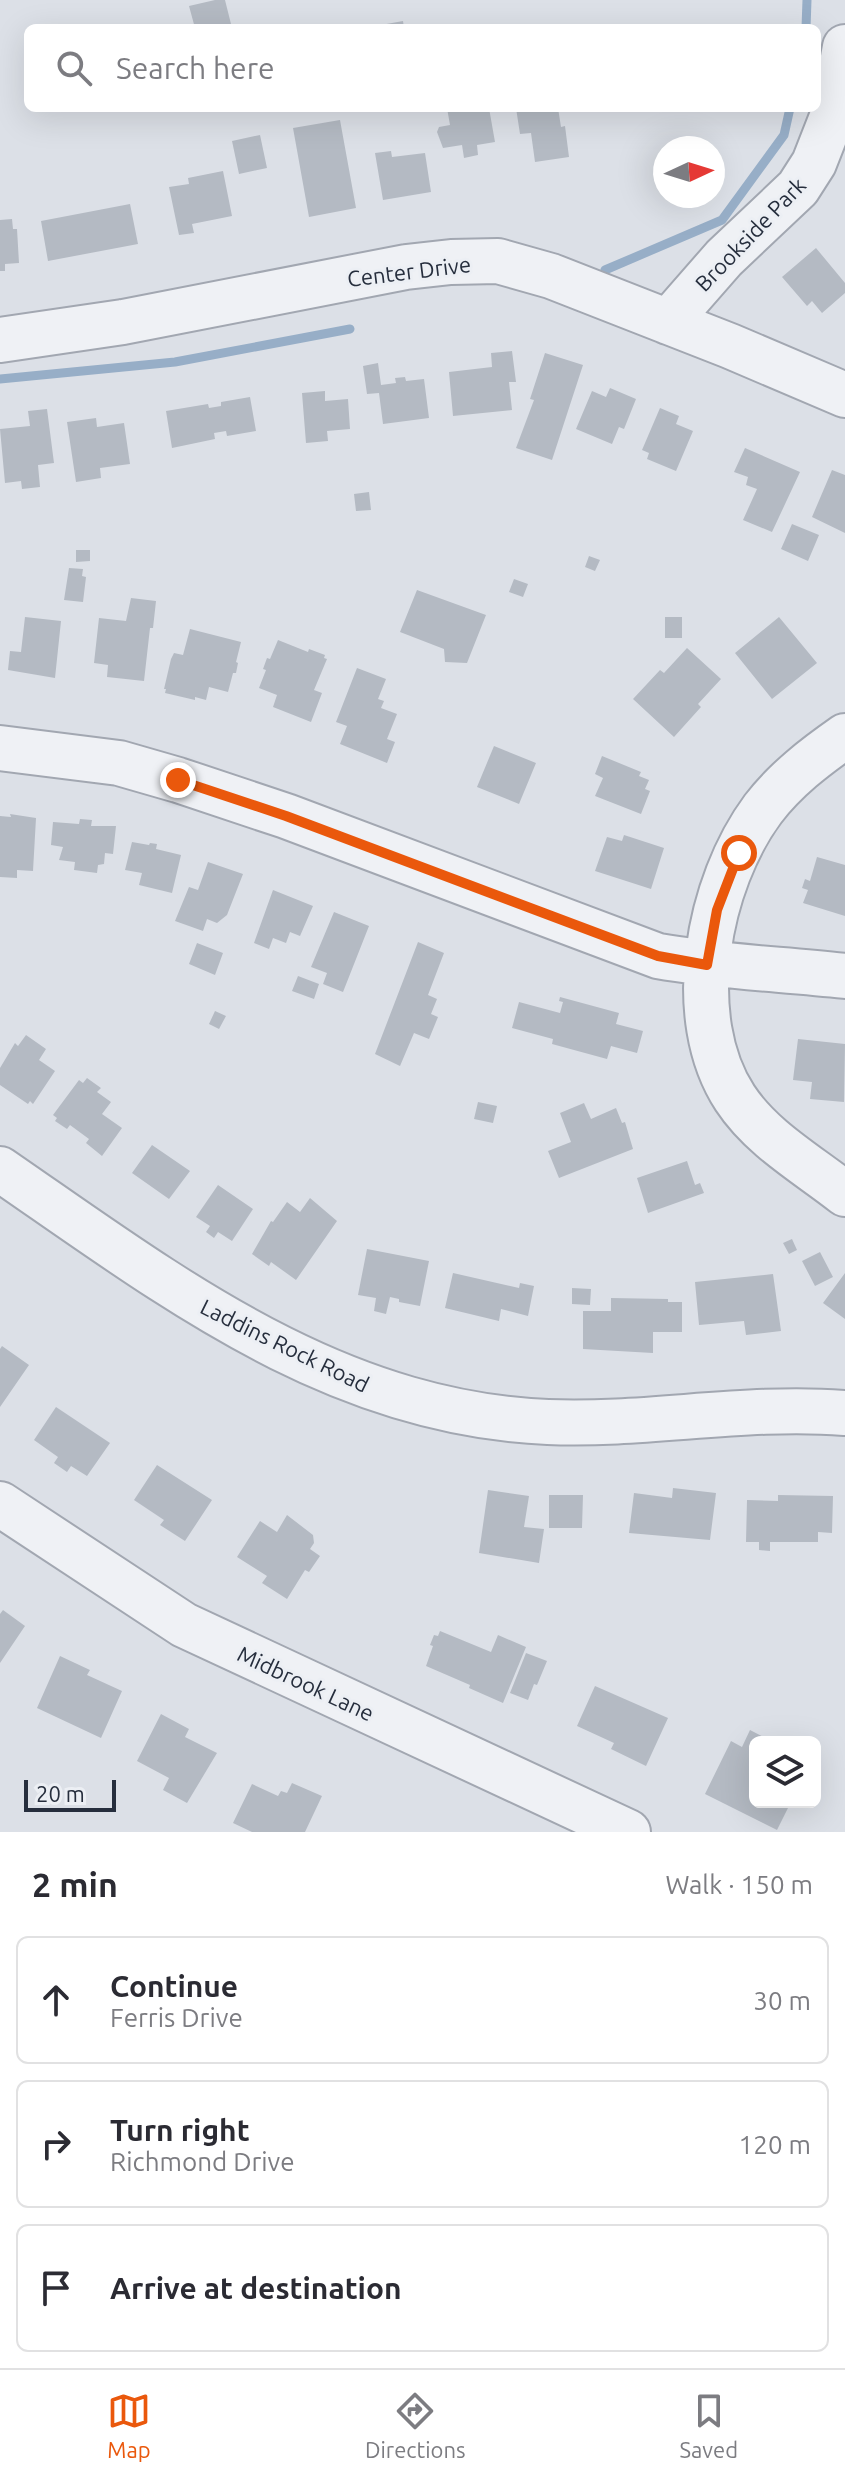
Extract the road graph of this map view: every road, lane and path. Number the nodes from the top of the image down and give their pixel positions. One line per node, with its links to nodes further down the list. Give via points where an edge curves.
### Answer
1 (845, 47): 2 (street, Brookside Park, via 832,117 798,188 724,258)
2 (668, 322): 3 (street, Center Drive, via 498,261 451,262); 4 (street, Center Drive)
3 (0, 340)
4 (845, 395)
5 (845, 736): 7 (street, via 794,774 752,826 725,884)
6 (0, 748): 7 (street, via 119,763 178,780 658,956)
7 (707, 965): 8 (street); 10 (street, via 711,1041 733,1095 759,1128)
8 (845, 976)
9 (0, 1169): 11 (street, Laddins Rock Road, via 195,1301 305,1361 401,1398 490,1417 561,1422)
10 (845, 1194)
11 (845, 1413)
12 (0, 1504): 13 (street, Midbrook Lane, via 184,1625)
13 (628, 1832)

